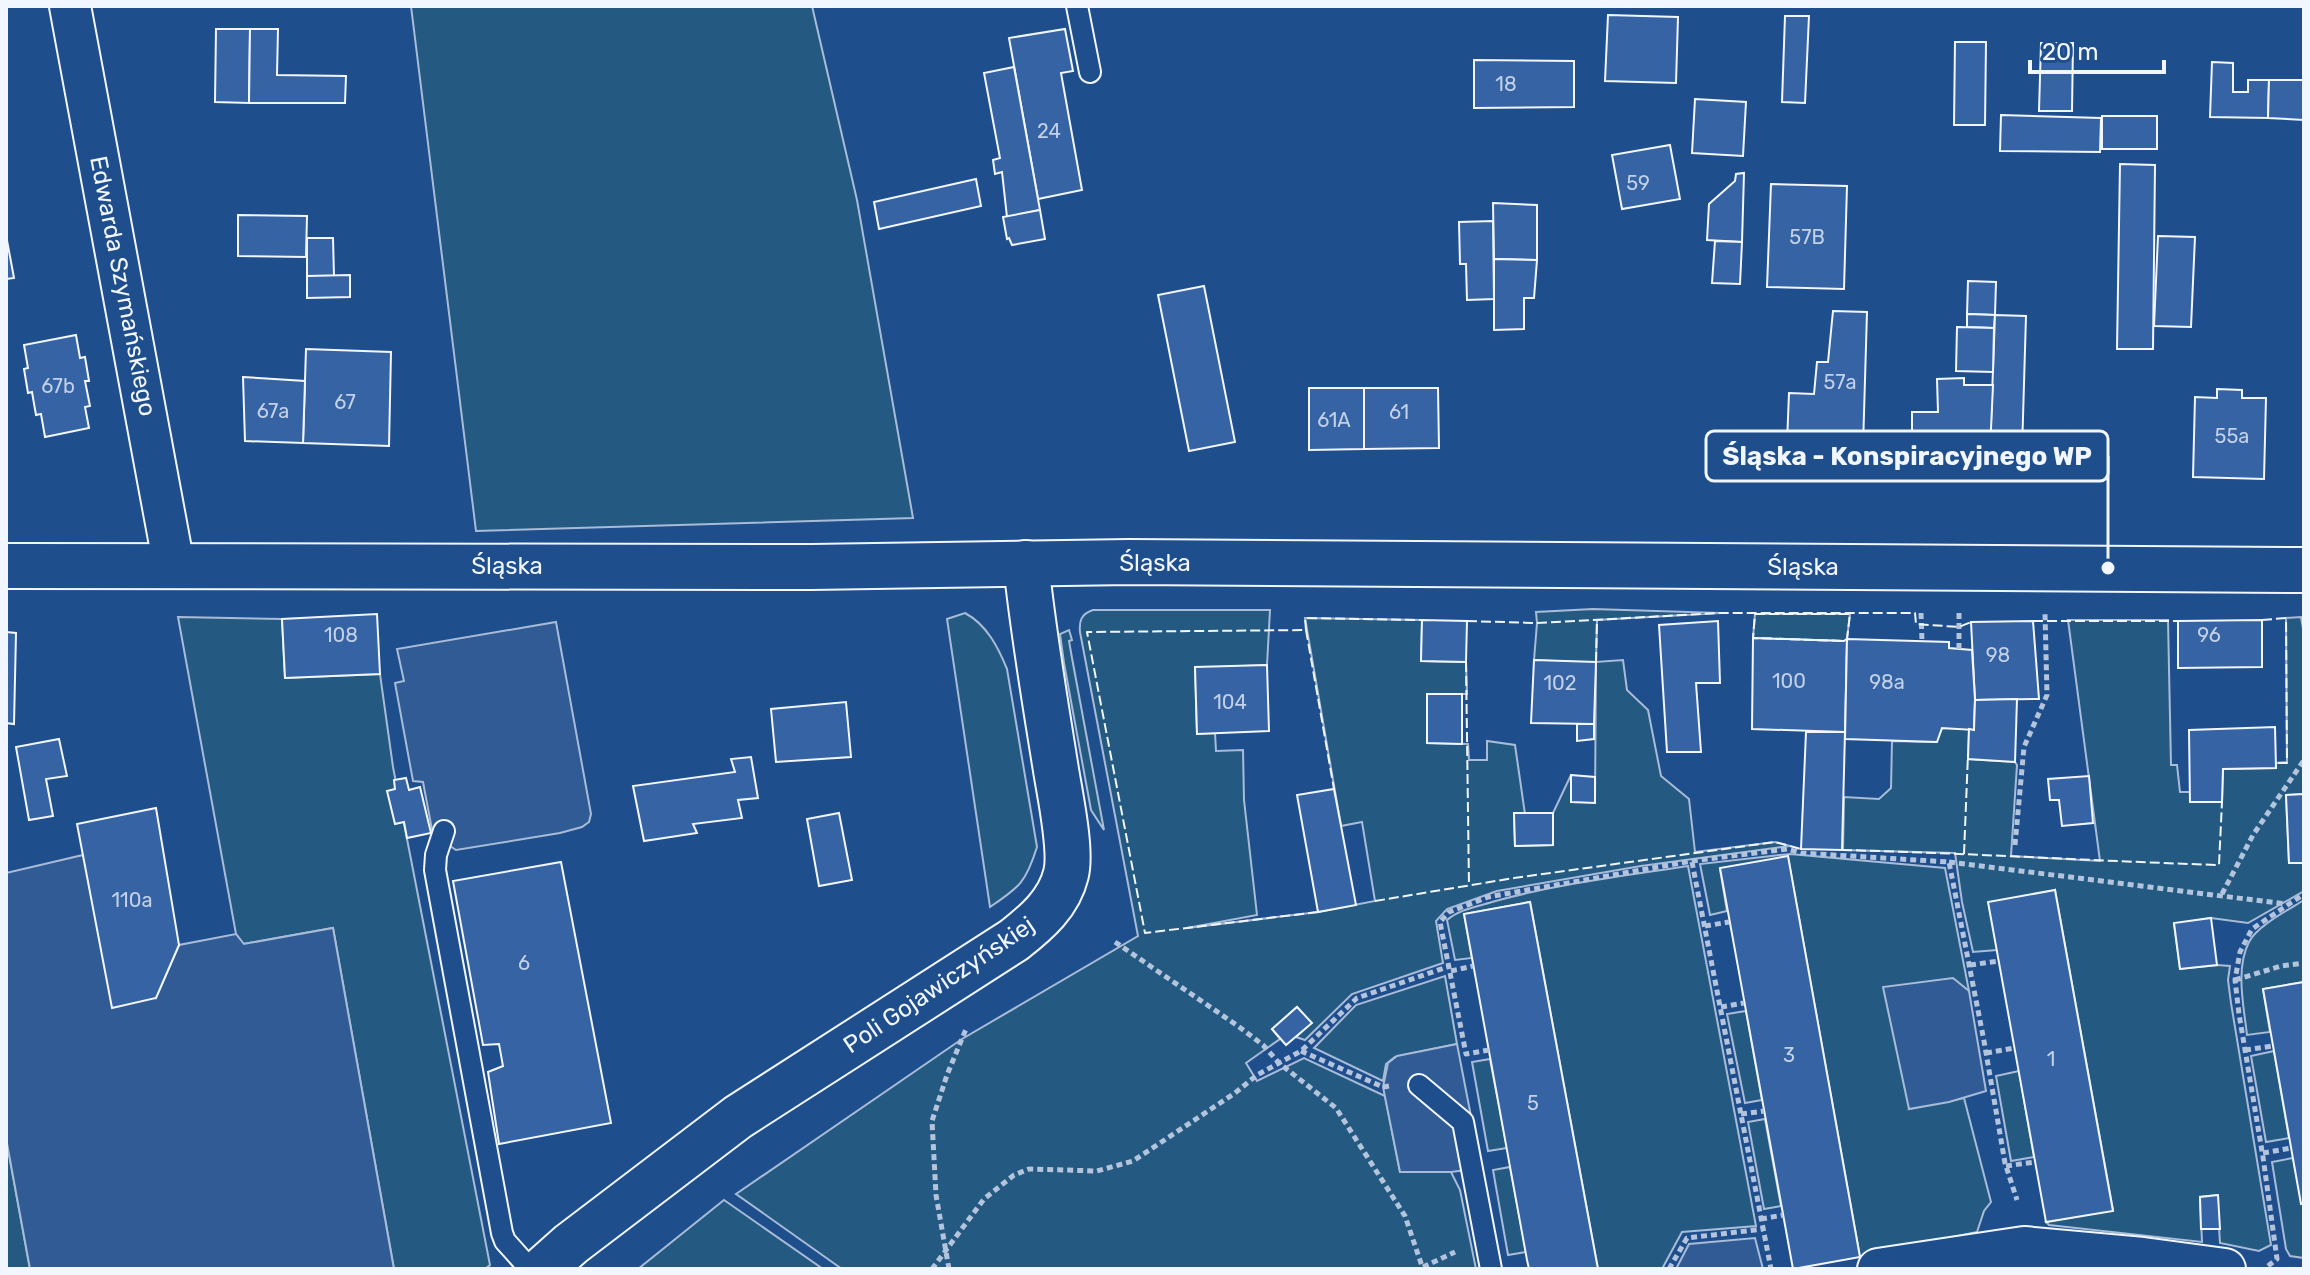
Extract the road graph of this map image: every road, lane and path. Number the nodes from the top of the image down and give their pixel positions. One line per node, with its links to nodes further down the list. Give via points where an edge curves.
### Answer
1 (70, 6): 6 (street, Edwarda Szymańskiego)
2 (1077, 6): 3 (lane)
3 (1090, 72)
4 (1026, 563): 6 (street, Śląska); 7 (street, Śląska); 53 (street, Poli Gojawiczyńskiej, via 1064,819 1067,871 1050,908 1014,940 738,1117)
5 (6, 566): 6 (street, Śląska)
6 (174, 566)
7 (2304, 570)
8 (1921, 604): 11 (path)
9 (1958, 604): 12 (path)
10 (2044, 604): 15 (path, via 2047,695 2024,747)
11 (1922, 641)
12 (1959, 649)
13 (2304, 760): 18 (path, via 2253,835)
14 (444, 831): 52 (lane, via 435,870 502,1233)
15 (2015, 845)
16 (1692, 861): 17 (path, via 1787,849); 22 (path); 28 (path, via 1488,897 1449,912 1440,922)
17 (1949, 862): 18 (path); 26 (path)
18 (2222, 894): 20 (path)
19 (2304, 894): 20 (path)
20 (2287, 904): 29 (path, via 2252,929 2240,952)
21 (1729, 922): 22 (path)
22 (1705, 926): 31 (path)
23 (1115, 942): 39 (path, via 1238,1026)
24 (1999, 961): 26 (path)
25 (2304, 963): 29 (path)
26 (1970, 965): 38 (path)
27 (1473, 966): 28 (path)
28 (1450, 968): 35 (path, via 1466,1054); 37 (path, via 1357,998)
29 (2235, 980): 36 (path)
30 (1744, 1003): 31 (path)
31 (1721, 1007): 42 (path)
32 (966, 1029): 51 (path, via 932,1121)
33 (2273, 1046): 36 (path)
34 (2014, 1048): 38 (path)
35 (1489, 1050)
36 (2245, 1050): 44 (path)
37 (1301, 1051): 39 (path); 40 (path, via 1383,1087)
38 (1986, 1053): 46 (path)
39 (1279, 1063): 51 (path, via 1133,1161 1097,1171 1029,1169 1014,1175 984,1199); 56 (path, via 1336,1108 1405,1216)
40 (1419, 1085): 57 (lane, via 1463,1122)
41 (1764, 1111): 42 (path)
42 (1741, 1114): 49 (path)
43 (2291, 1148): 44 (path)
44 (2263, 1153): 62 (path, via 2277,1259)
45 (2035, 1162): 46 (path)
46 (2006, 1166): 47 (path)
47 (2017, 1200)
48 (1783, 1215): 49 (path)
49 (1761, 1219): 50 (path)
50 (1763, 1229): 58 (path, via 1687,1238); 59 (path)
51 (945, 1249): 54 (path); 55 (path)
52 (530, 1269)
53 (543, 1269)
54 (932, 1269)
55 (949, 1269)
56 (1423, 1269)
57 (1491, 1269)
58 (1669, 1269)
59 (1771, 1269)
60 (1878, 1269): 61 (street, via 2024,1247)
61 (2225, 1269)
62 (2265, 1269)

